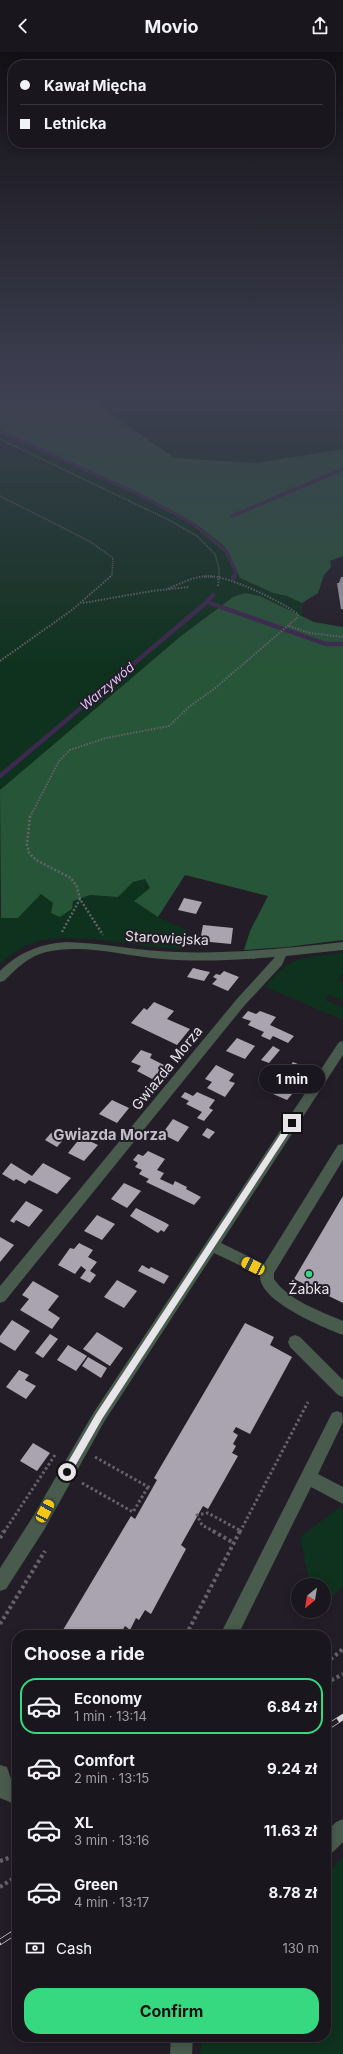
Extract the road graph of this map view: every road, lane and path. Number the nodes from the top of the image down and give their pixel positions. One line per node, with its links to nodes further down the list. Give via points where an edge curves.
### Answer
1 (93, 483): 3 (path, via 197,536 216,554)
2 (0, 496): 7 (path, via 90,541 114,558 112,575)
3 (220, 577): 4 (path); 6 (path, via 200,577); 8 (path, via 283,603 298,614 295,622)
4 (218, 586)
5 (189, 587): 6 (path)
6 (167, 590): 7 (path)
7 (83, 603): 10 (path)
8 (288, 627): 9 (path); 11 (path, via 169,726 106,738 70,750 59,761 30,814 27,845 29,853 36,860 71,878)
9 (343, 637)
10 (0, 661)
11 (80, 899): 13 (path); 14 (path, via 103,935)
12 (343, 946): 15 (street, Starowiejska)
13 (51, 948): 14 (street, Starowiejska, via 74,946); 16 (street, Starowiejska, via 26,956)
14 (122, 952): 15 (street, Starowiejska, via 175,956)
15 (282, 953): 21 (street, Gwiazda Morza, via 278,962 240,1003)
16 (0, 978)
17 (343, 1045): 19 (street)
18 (343, 1150): 20 (street)
19 (211, 1245): 20 (street); 33 (street, via 99,1417 38,1524)
20 (267, 1272): 22 (street, via 265,1280 278,1294)
21 (0, 1296)
22 (343, 1328)
23 (295, 1342): 24 (street)
24 (343, 1390)
25 (308, 1402): 31 (path)
26 (337, 1418): 28 (street)
27 (96, 1458): 29 (path, via 150,1488 133,1512)
28 (308, 1477): 30 (street); 35 (street)
29 (82, 1483)
30 (343, 1496)
31 (240, 1531): 32 (path); 32 (path, via 208,1513 197,1515 202,1525)
32 (234, 1543): 34 (path)
33 (0, 1583)
34 (189, 1630)
35 (232, 1630)
36 (343, 1650): 37 (path)
37 (331, 1659)
38 (343, 1674): 39 (path)
39 (331, 1680)
40 (0, 1774): 41 (street, via 6,1791)
41 (12, 1794)
42 (343, 1829): 43 (street)
43 (331, 1840)
44 (12, 1856): 45 (path)
45 (0, 1861)
46 (12, 1879): 47 (path)
47 (0, 1887)
48 (182, 2042): 49 (street)
49 (181, 2054)

